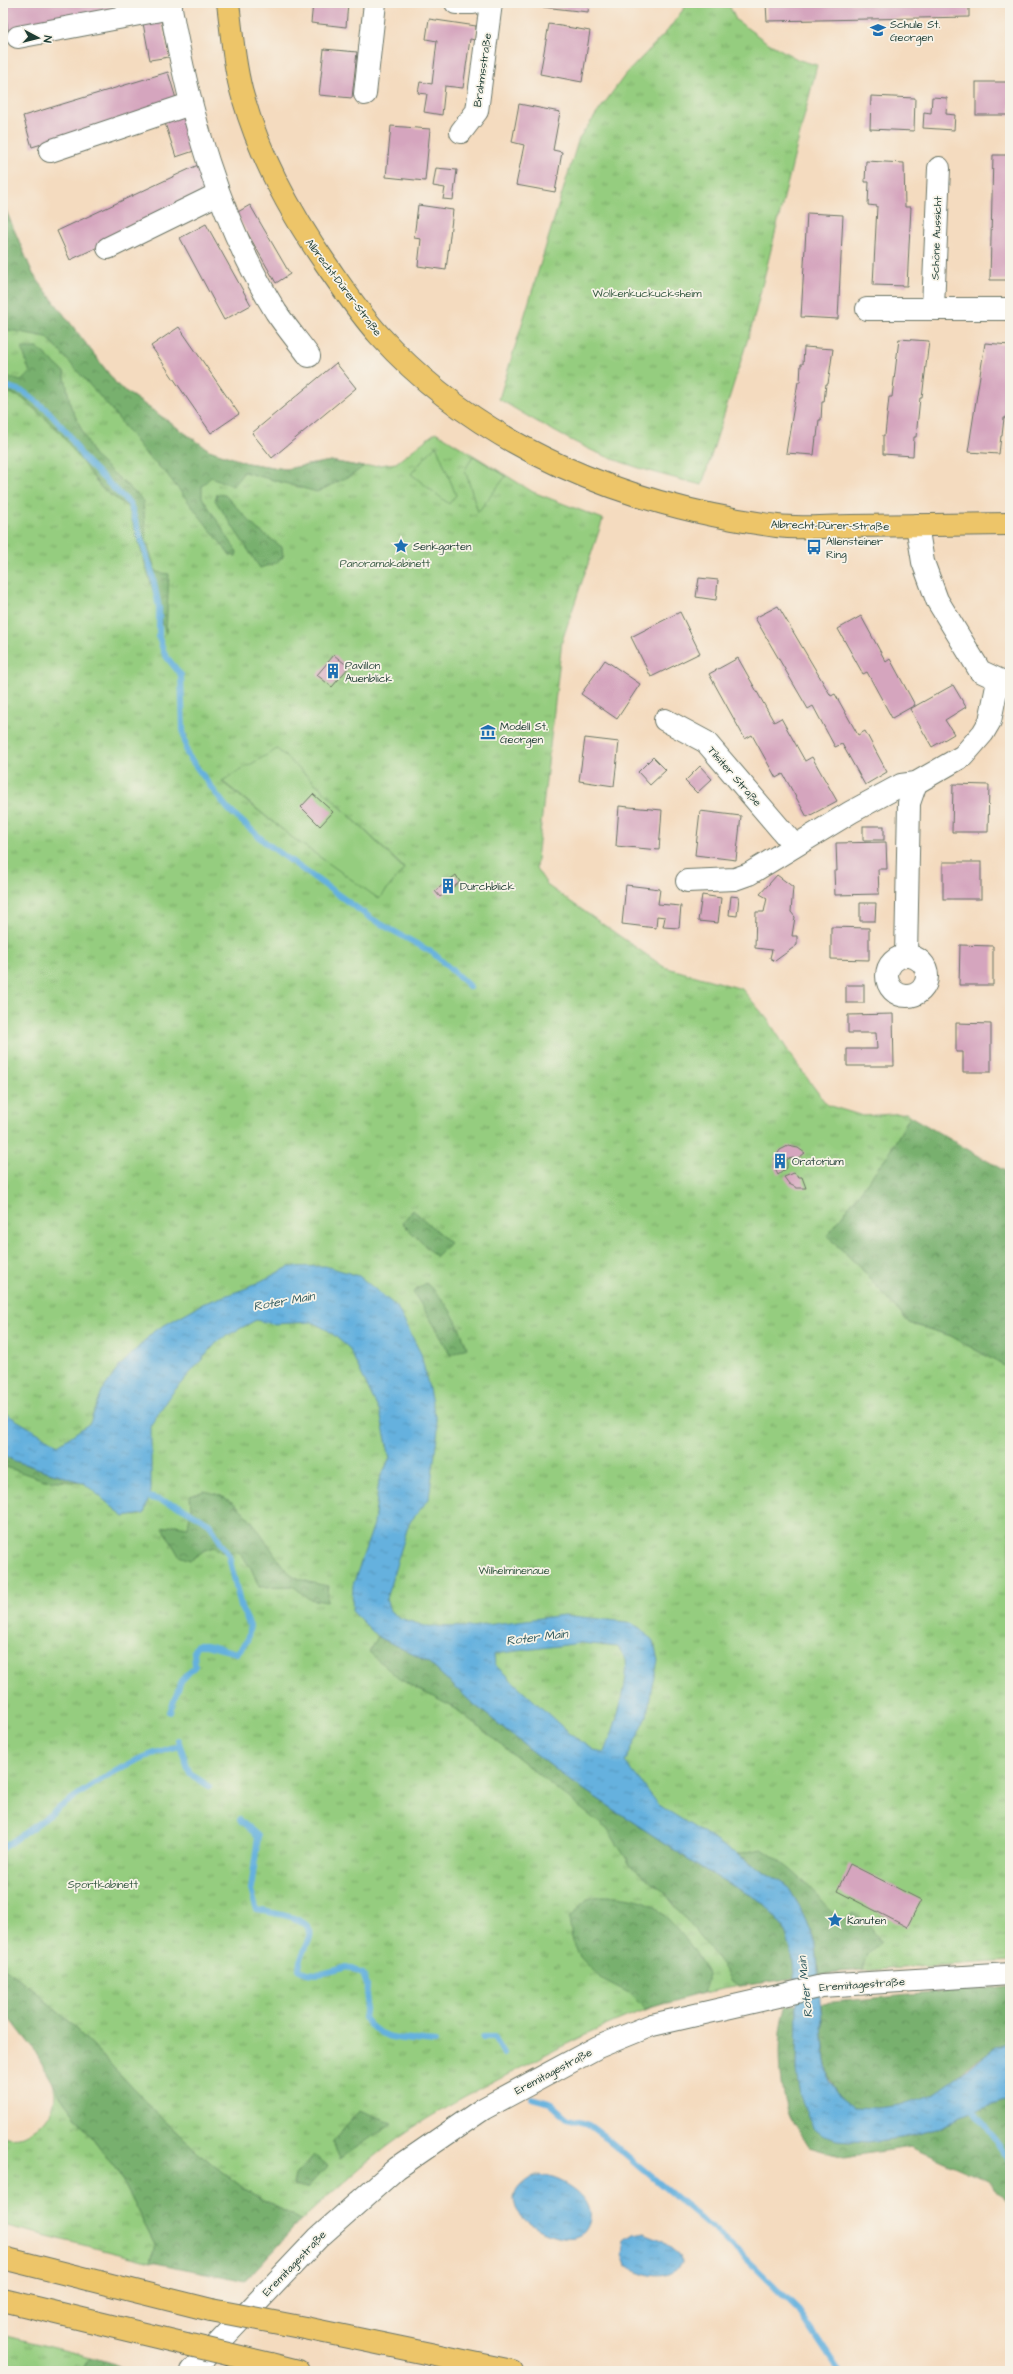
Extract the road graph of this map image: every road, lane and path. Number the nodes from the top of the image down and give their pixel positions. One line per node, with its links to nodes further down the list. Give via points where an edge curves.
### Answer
1 (228, 3): 20 (main road, Albrecht-Dürer-Straße, via 243,97 270,169 302,230 378,334 420,376 461,409 514,443 576,474 646,499 699,512 780,526)
2 (375, 3): 8 (street)
3 (456, 3): 4 (street)
4 (473, 3)
5 (491, 3): 10 (street, Brahmsstraße, via 477,111)
6 (171, 5): 7 (street); 9 (street)
7 (18, 37)
8 (365, 94)
9 (190, 104): 11 (street); 13 (street)
10 (461, 132)
11 (50, 151)
12 (939, 168): 15 (street, Schöne Aussicht)
13 (218, 194): 14 (street); 18 (street, via 244,254 277,312)
14 (108, 248)
15 (933, 308): 16 (street); 17 (street)
16 (867, 309)
17 (1010, 309)
18 (309, 356)
19 (1010, 524): 20 (main road, Albrecht-Dürer-Straße)
20 (917, 526): 21 (street, via 923,562 937,600 980,671)
21 (1004, 683): 23 (street, via 990,721 963,756)
22 (665, 720): 24 (street, Tilsiter Straße, via 706,742)
23 (916, 784): 24 (street, via 901,785); 26 (street, via 909,803)
24 (794, 845): 25 (street, via 750,874 735,880)
25 (687, 881)
26 (906, 956)
27 (1010, 1974): 30 (street, Eremitagestraße, via 822,1986 652,2025 598,2047 513,2091 443,2135 397,2168 318,2238)
28 (3, 2258): 32 (main road, bridge, via 211,2310)
29 (3, 2300): 31 (main road, bridge)
30 (192, 2371)
31 (298, 2371)
32 (512, 2371)

